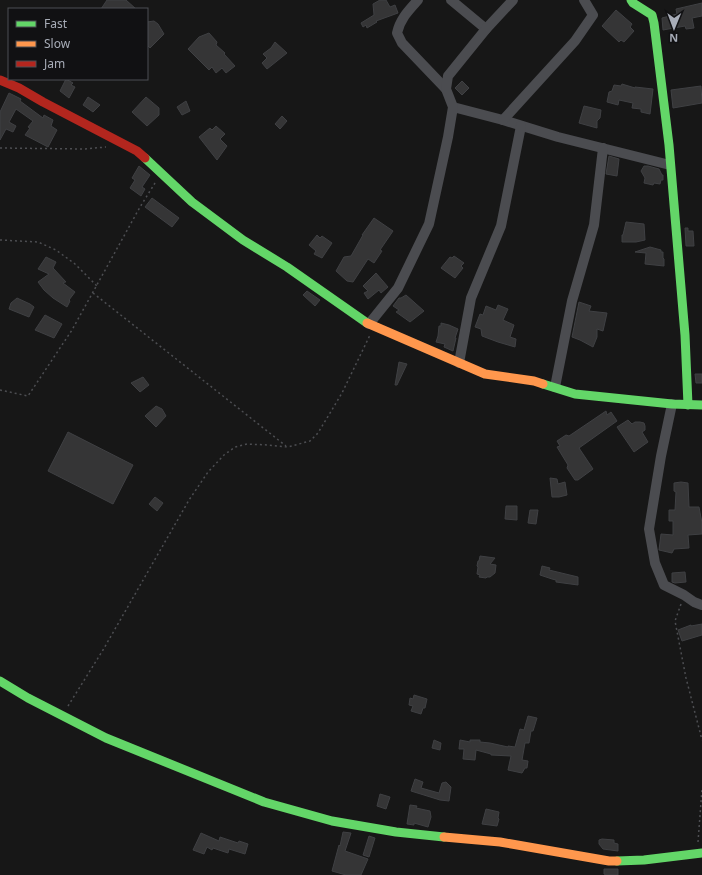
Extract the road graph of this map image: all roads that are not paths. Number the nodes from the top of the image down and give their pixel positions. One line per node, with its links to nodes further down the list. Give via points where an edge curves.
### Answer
1 (418, 0): 8 (street, via 405,14 397,33 402,43)
2 (451, 0): 6 (street)
3 (513, 0): 6 (street)
4 (584, 0): 10 (street, via 593,15 575,41)
5 (631, 0): 13 (street, via 652,15 654,23)
6 (486, 29): 8 (street, via 448,76)
7 (0, 80): 14 (street, via 137,151 192,202)
8 (446, 89): 9 (street)
9 (453, 107): 10 (street); 14 (street, via 429,224 398,288)
10 (503, 120): 11 (street)
11 (521, 126): 12 (street); 15 (street, via 501,226 471,298)
12 (603, 148): 13 (street); 16 (street, via 594,225 572,301)
13 (670, 165): 18 (street, via 685,335)
14 (371, 325): 15 (street)
15 (459, 363): 16 (street, via 485,374 534,381)
16 (555, 387): 17 (street, via 575,394)
17 (672, 404): 18 (street); 20 (street, via 649,533 655,563 664,586)
18 (688, 405): 19 (street)
19 (702, 405)
20 (702, 605)
21 (0, 681): 22 (street, via 106,738 257,799 332,821 396,832 500,842 609,861 644,860)
22 (700, 853)

